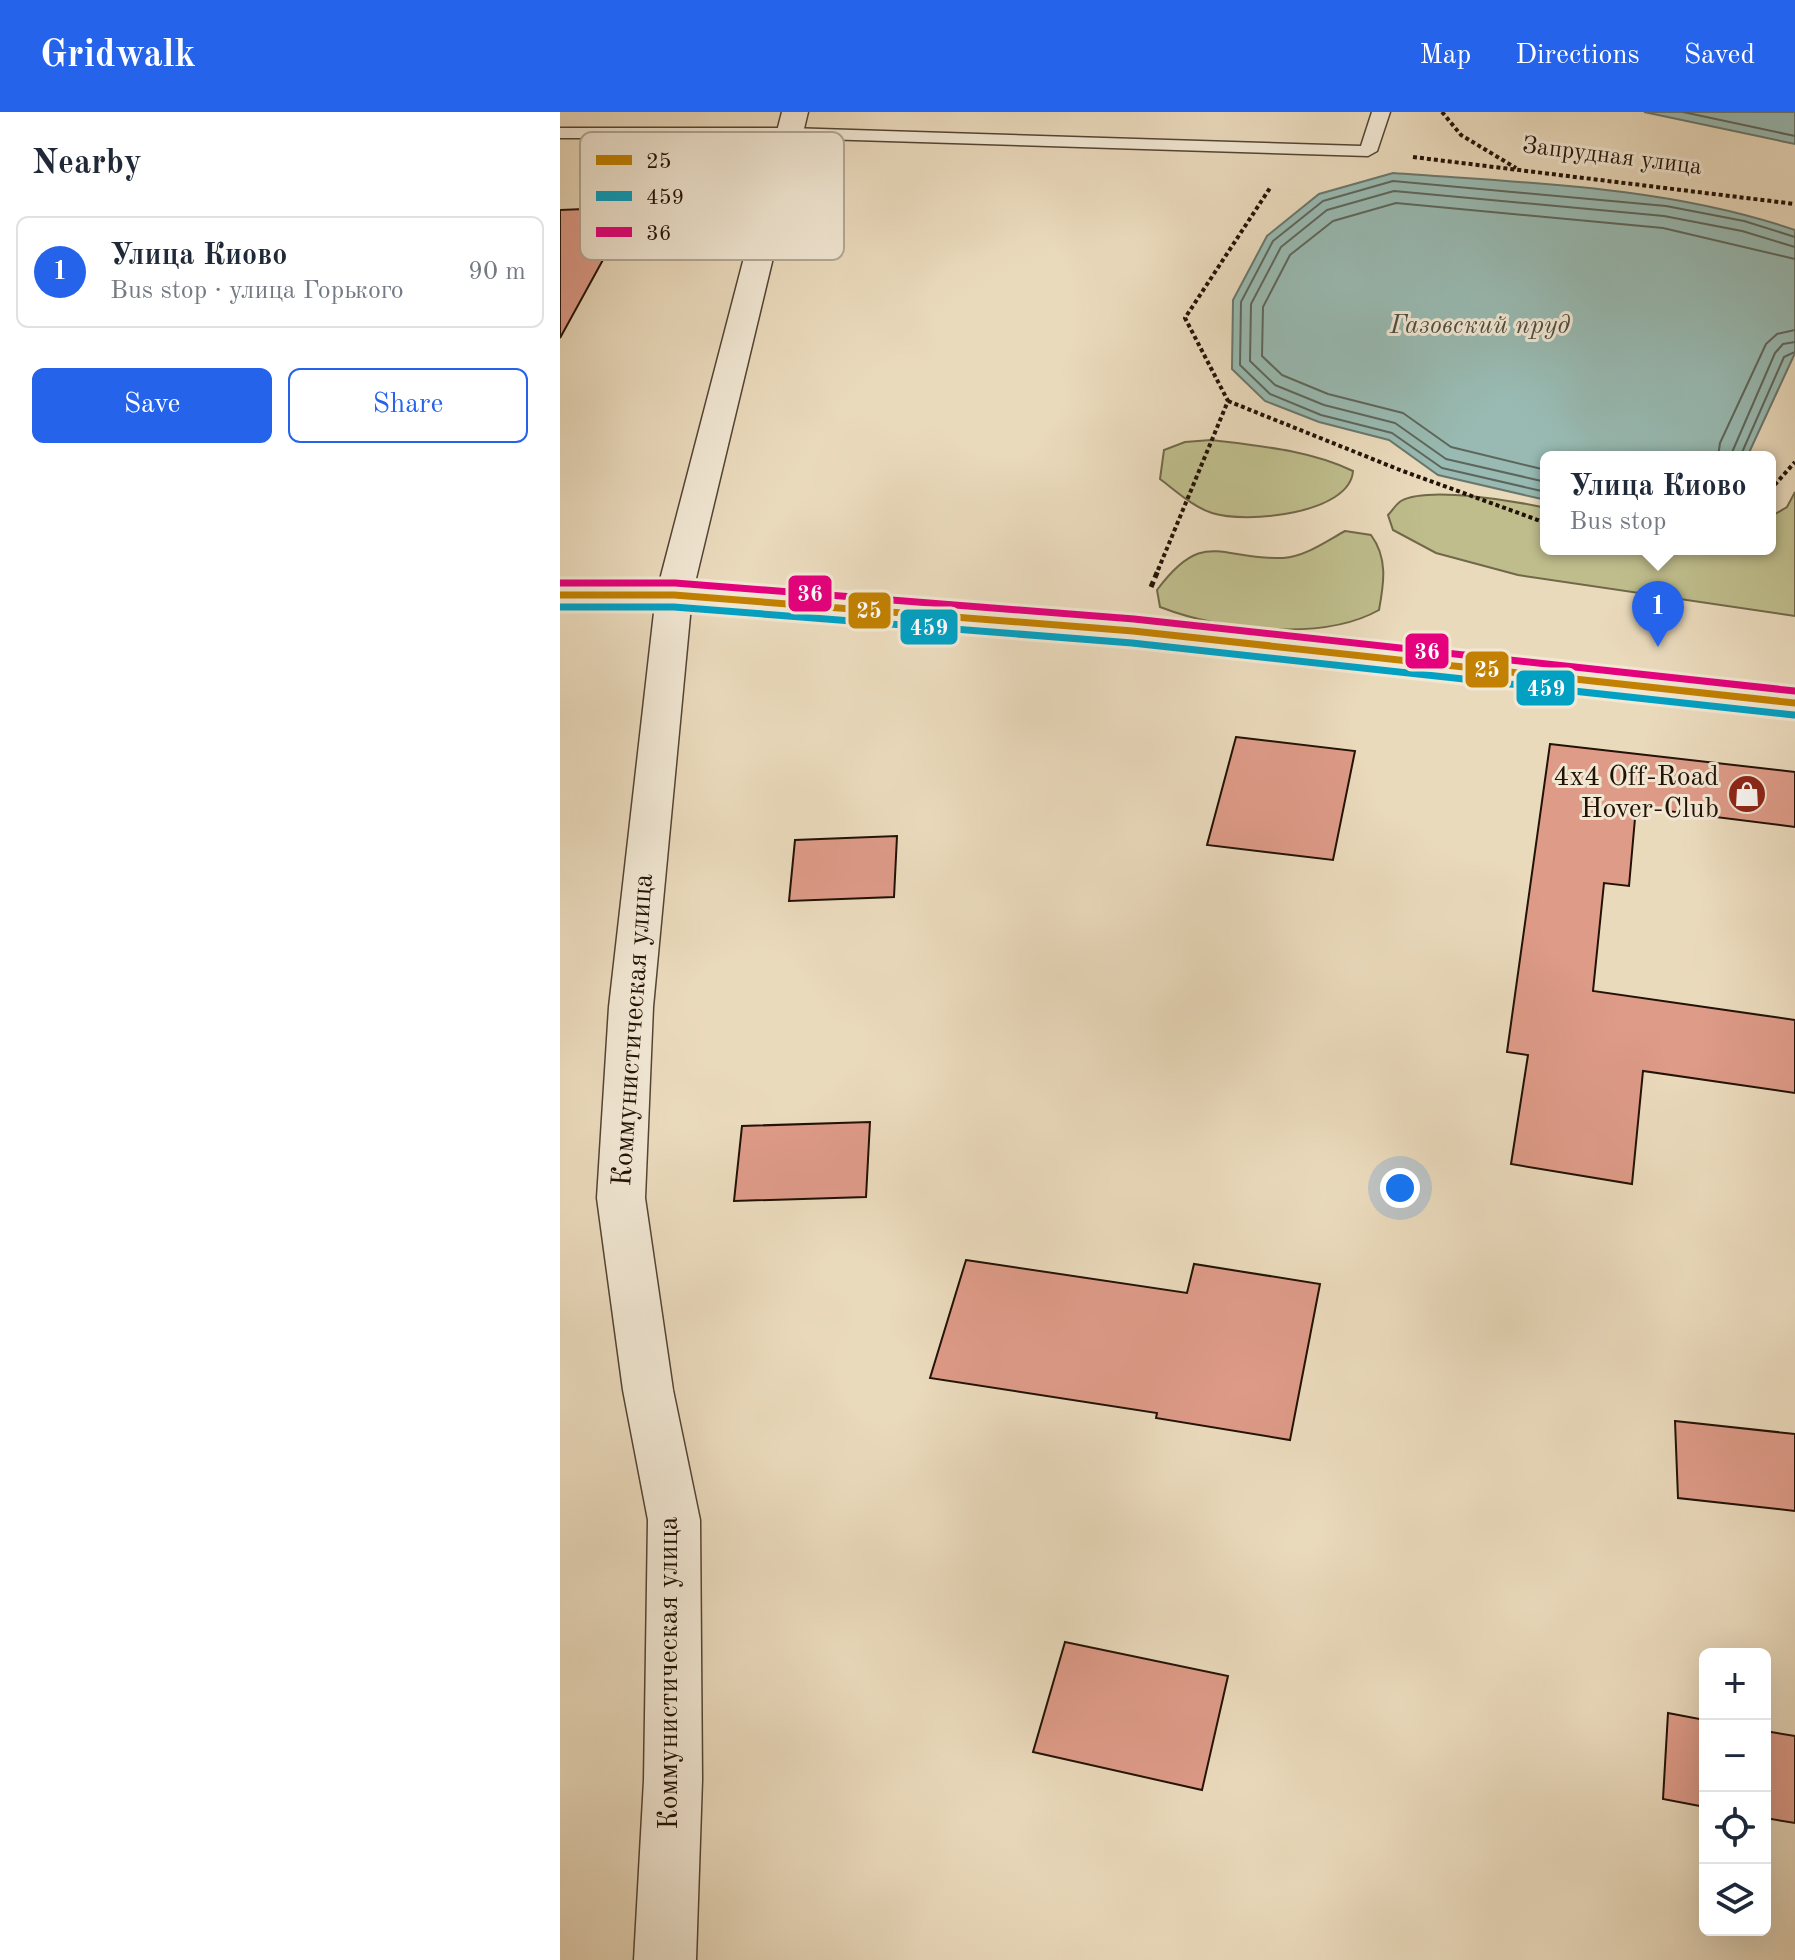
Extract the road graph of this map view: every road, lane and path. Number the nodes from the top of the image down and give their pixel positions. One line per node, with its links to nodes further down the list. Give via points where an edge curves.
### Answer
1 (1381, 112): 8 (lane)
2 (1442, 112): 9 (path, via 1461,135)
3 (792, 122): 5 (lane); 7 (lane)
4 (580, 132): 6 (lane)
5 (581, 132)
6 (560, 133)
7 (1294, 150): 8 (lane); 12 (path, via 1185,318)
8 (1368, 151): 9 (path, Запрудная улица)
9 (1520, 170): 10 (path, Запрудная улица)
10 (1795, 204)
11 (758, 260): 17 (street, Коммунистическая улица)
12 (1228, 401): 15 (path); 18 (path)
13 (1795, 462): 14 (path)
14 (1776, 483)
15 (1540, 521)
16 (560, 595): 17 (street)
17 (674, 595): 18 (street); 20 (street, Коммунистическая улица, via 631,1007 621,1198 648,1390 674,1520 673,1780)
18 (1133, 631): 19 (street)
19 (1795, 703)
20 (665, 1960)

